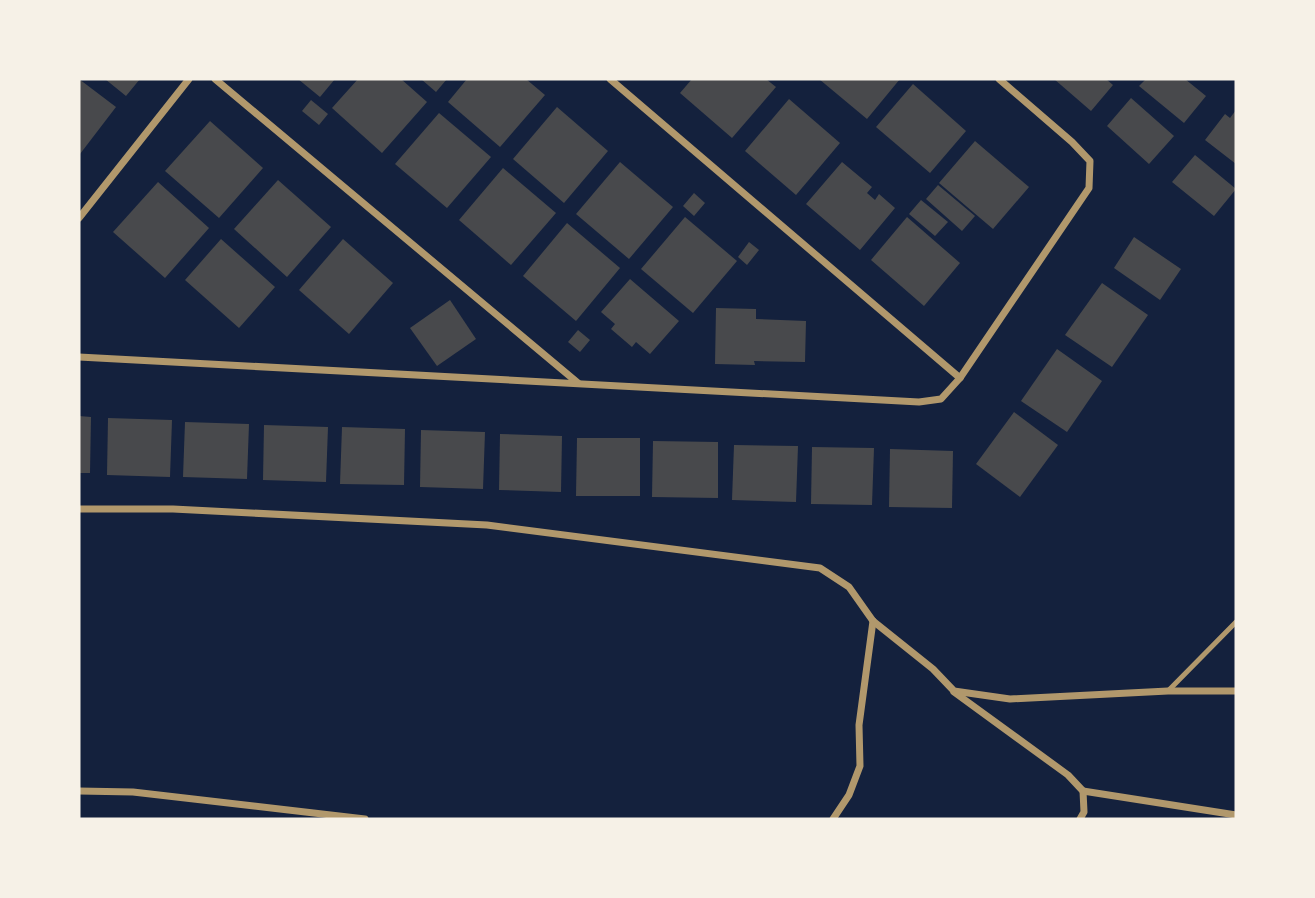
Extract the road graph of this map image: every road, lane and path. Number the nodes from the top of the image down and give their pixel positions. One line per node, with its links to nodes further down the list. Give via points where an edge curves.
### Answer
1 (189, 79): 5 (street)
2 (215, 79): 8 (street)
3 (610, 79): 7 (street)
4 (999, 79): 7 (street, via 1090,161 1089,188)
5 (79, 218)
6 (79, 357): 8 (street)
7 (960, 378): 8 (street, via 941,399 919,402)
8 (579, 383)
9 (79, 509): 10 (street, via 173,509 486,525 820,568 849,587)
10 (873, 621): 12 (street); 19 (street, via 859,725 860,766)
11 (1236, 622): 13 (lane)
12 (954, 691): 13 (street, via 1010,699); 16 (street)
13 (1168, 691): 14 (street)
14 (1236, 691)
15 (79, 791): 18 (street, via 132,792)
16 (1083, 791): 17 (street); 20 (street)
17 (1236, 815)
18 (365, 819)
19 (833, 819)
20 (1080, 819)

